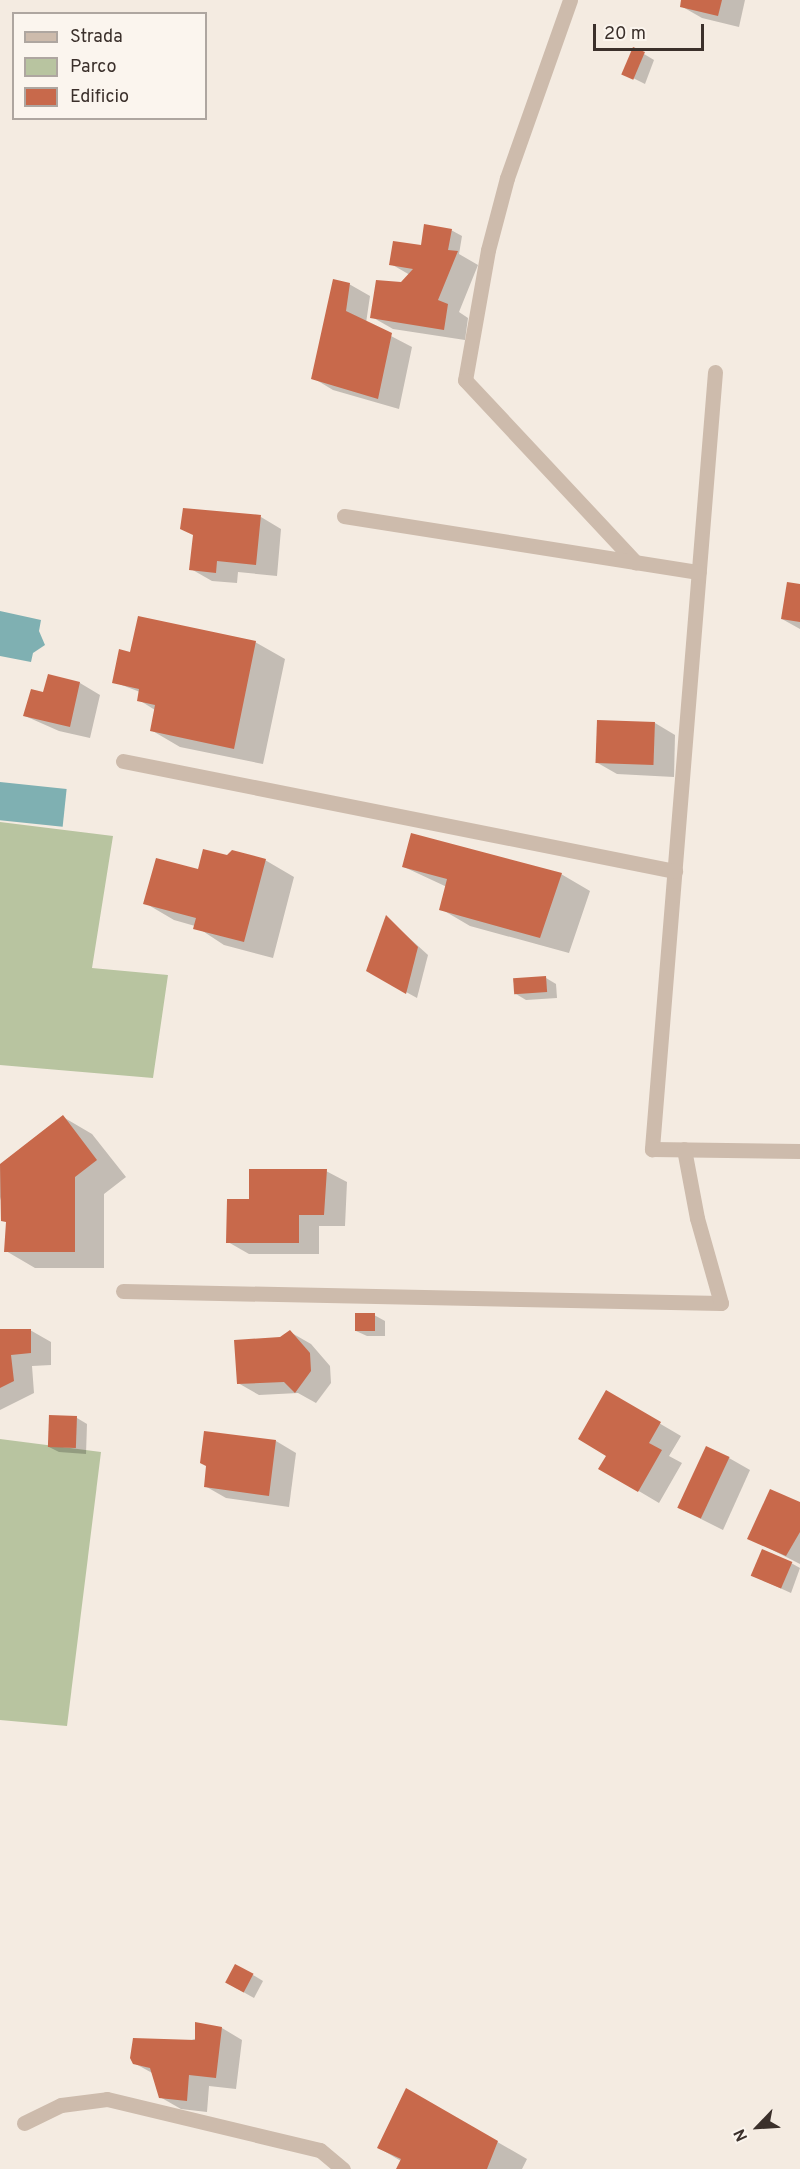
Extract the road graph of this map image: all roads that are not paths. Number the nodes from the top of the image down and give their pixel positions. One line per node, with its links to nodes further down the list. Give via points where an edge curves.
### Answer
1 (570, 0): 4 (street, via 507,178 488,250 465,380)
2 (715, 372): 5 (street)
3 (344, 516): 4 (street)
4 (636, 563): 5 (street)
5 (699, 572): 7 (street)
6 (123, 762): 7 (street)
7 (675, 871): 8 (street, via 652,1149)
8 (684, 1149): 9 (street); 10 (street, via 697,1218 721,1303)
9 (800, 1150)
10 (123, 1291)
11 (24, 2123): 12 (street, via 61,2106 107,2099 320,2150)
12 (344, 2169)

